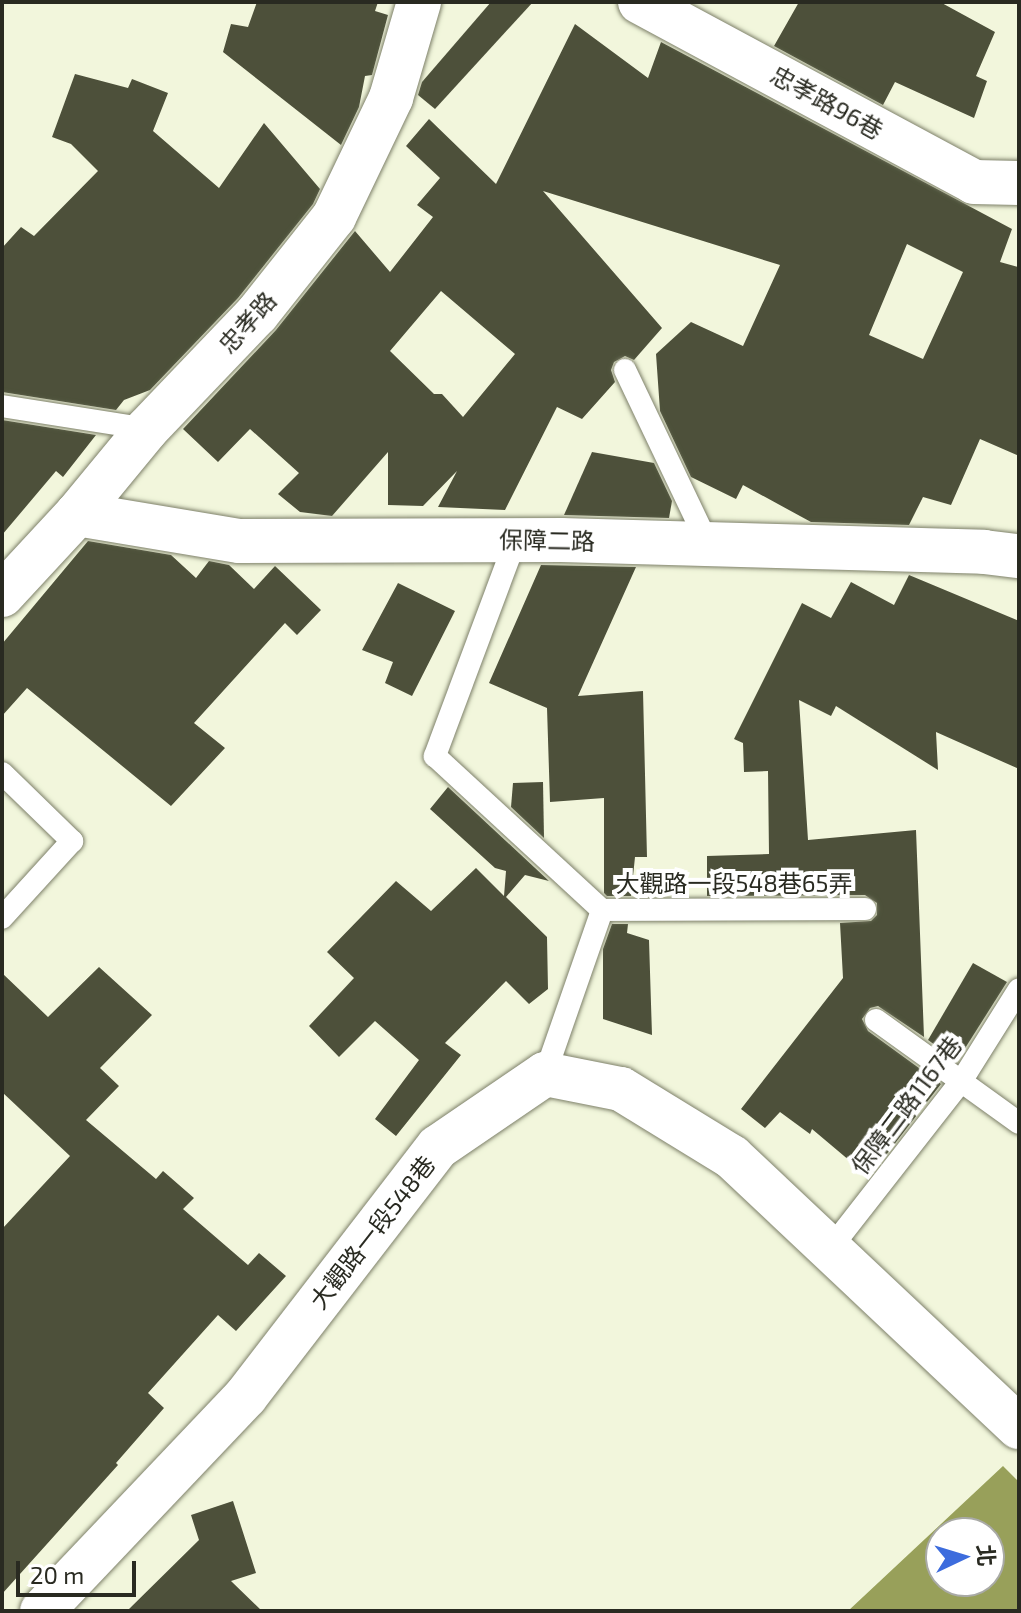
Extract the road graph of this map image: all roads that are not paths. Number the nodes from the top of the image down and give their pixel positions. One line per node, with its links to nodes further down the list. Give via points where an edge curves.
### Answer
1 (419, 2): 6 (street, 忠孝路, via 391,98 334,217 257,314)
2 (640, 2): 3 (street, 忠孝路96巷, via 974,182)
3 (1019, 183)
4 (625, 370): 9 (lane)
5 (2, 406): 6 (lane)
6 (147, 429): 7 (street, 忠孝路)
7 (77, 514): 8 (street, 保障二路, via 239,541); 11 (street, 忠孝路)
8 (516, 539): 9 (street, 保障二路); 14 (lane, via 435,756)
9 (709, 546): 10 (street, 保障二路)
10 (1019, 556)
11 (2, 595)
12 (2, 773): 15 (lane, via 72,841)
13 (865, 909): 14 (lane, 大觀路一段548巷65弄)
14 (602, 910): 18 (lane)
15 (2, 918)
16 (1019, 989): 19 (lane, 保障二路1167巷)
17 (876, 1020): 19 (lane)
18 (545, 1074): 21 (street, via 621,1089 732,1157); 23 (street, 大觀路一段548巷, via 438,1147 246,1396)
19 (962, 1080): 20 (lane); 21 (lane, 保障二路1167巷)
20 (1019, 1123)
21 (830, 1249): 22 (street)
22 (1019, 1427)
23 (42, 1611)

